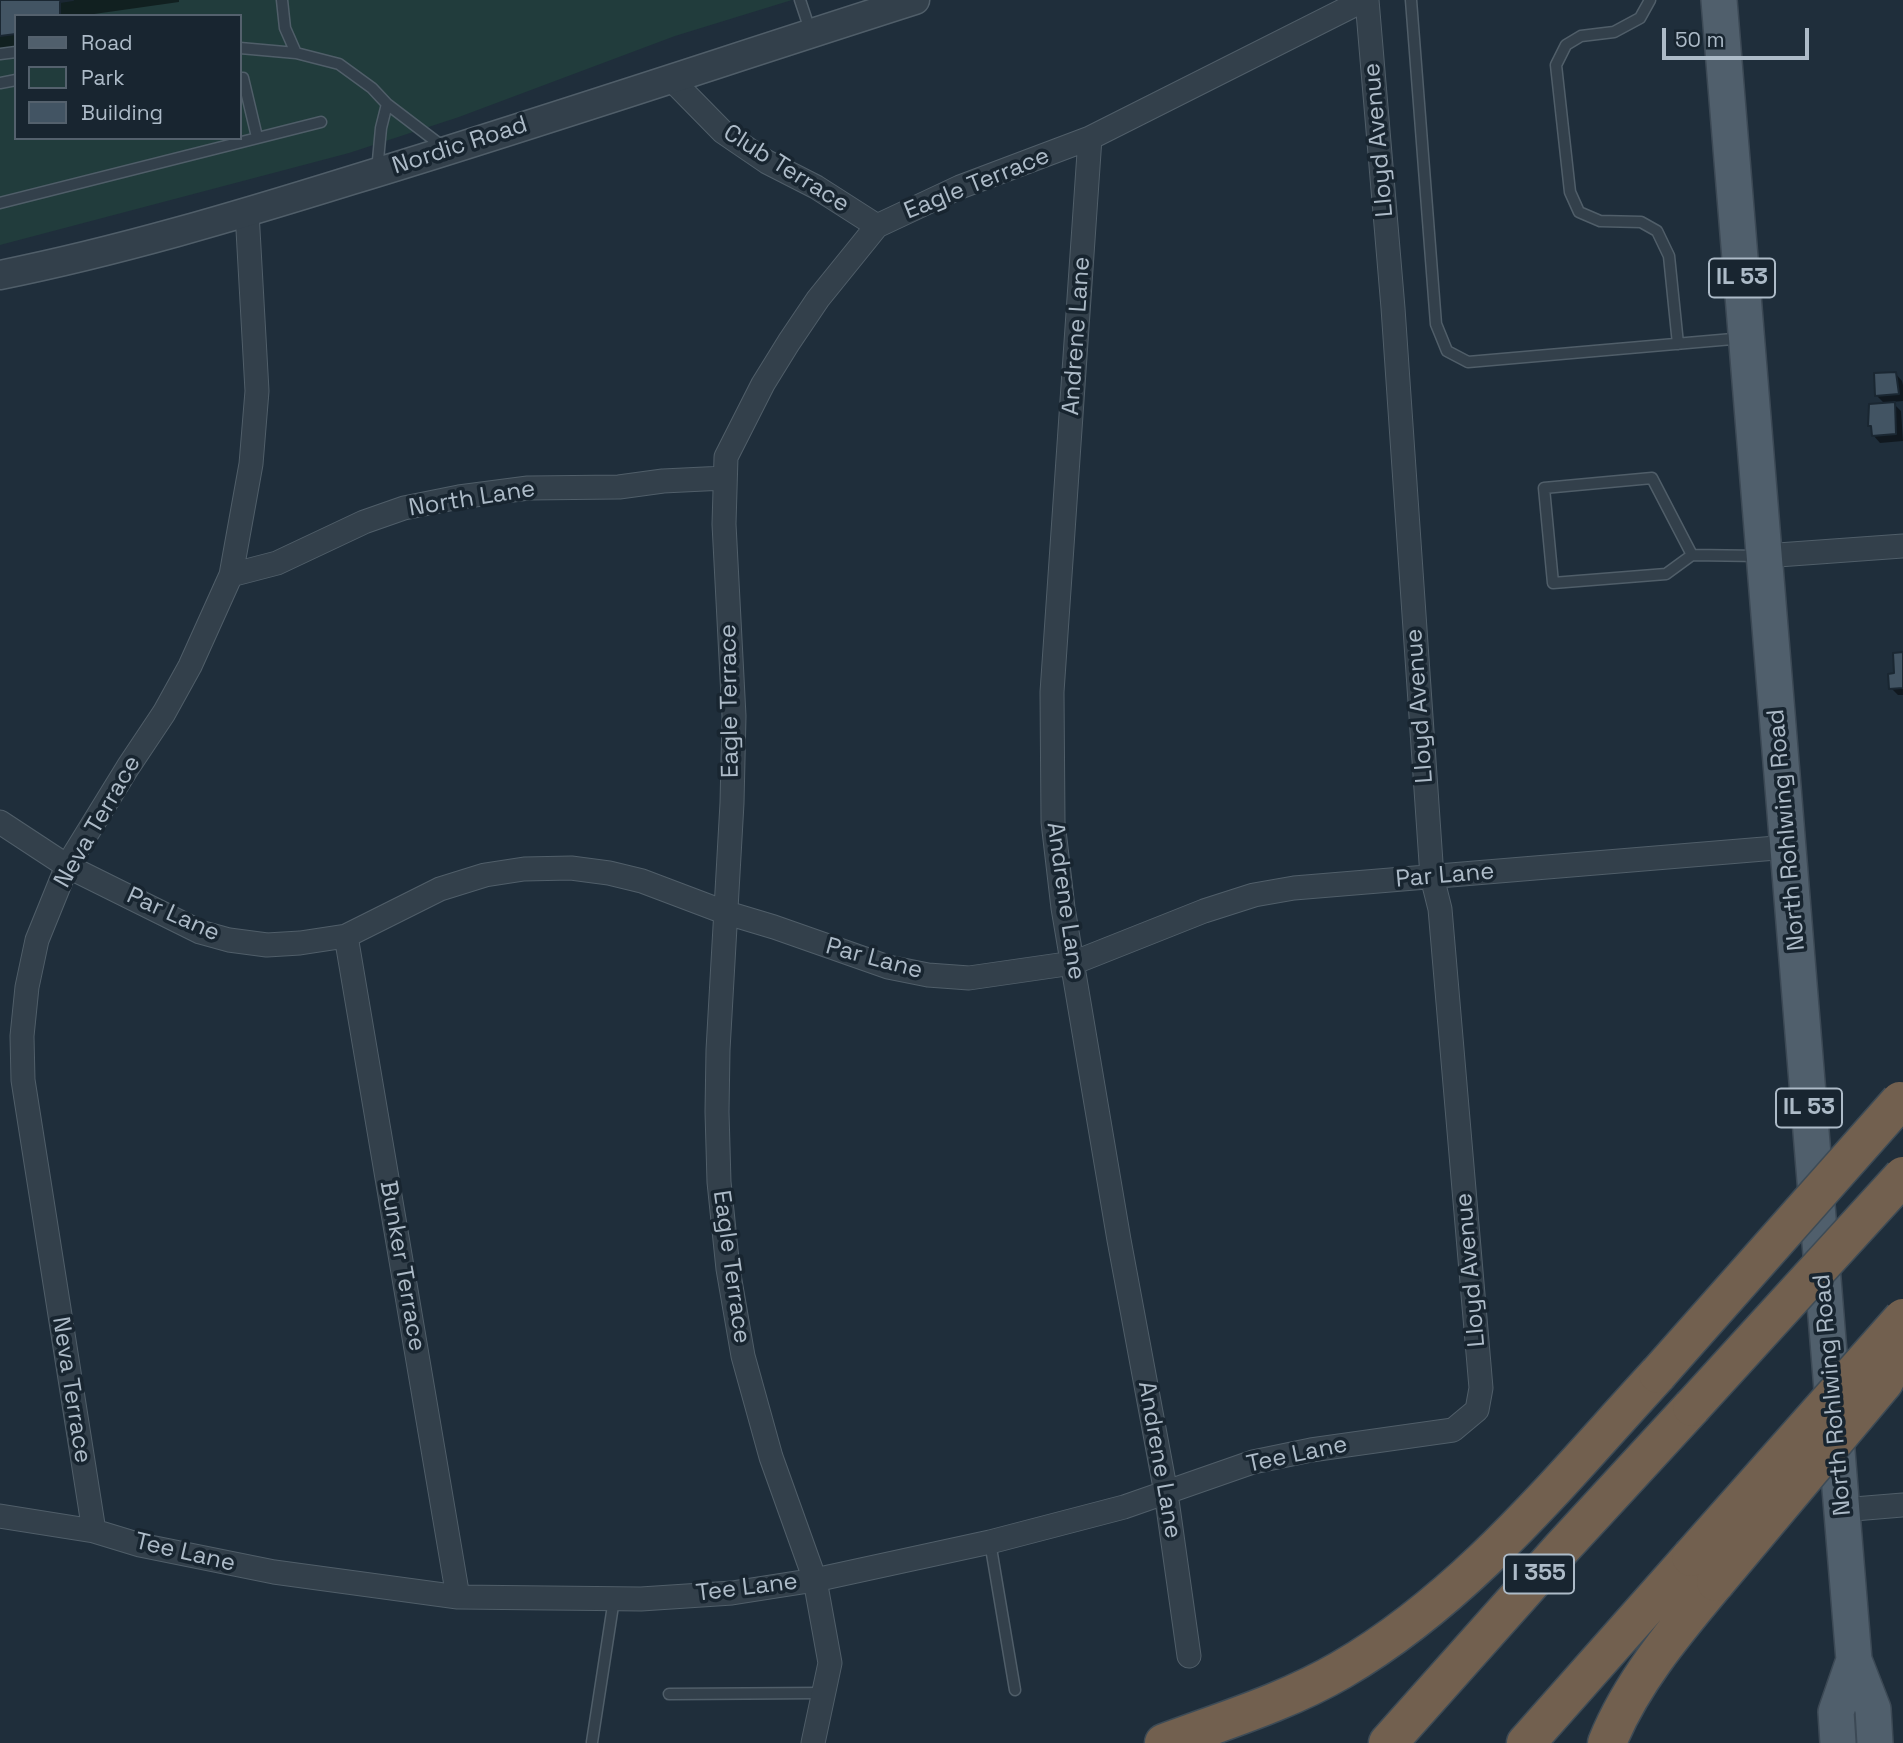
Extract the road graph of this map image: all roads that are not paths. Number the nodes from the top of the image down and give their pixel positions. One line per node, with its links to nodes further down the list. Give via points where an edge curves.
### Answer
1 (282, 0): 10 (lane, via 285,29)
2 (800, 0): 8 (lane)
3 (915, 0): 8 (street, Nordic Road)
4 (1366, 0): 16 (street, Eagle Terrace); 33 (street, Lloyd Avenue, via 1394,322)
5 (1412, 0): 24 (lane, via 1436,324 1447,351 1468,362)
6 (1650, 0): 24 (lane, via 1640,18 1614,32 1581,36 1566,45 1556,65 1570,192 1578,212 1600,221 1642,222 1657,231 1669,256)
7 (1719, 0): 23 (main road, North Rohlwing Road / IL 53)
8 (811, 33): 12 (street, Nordic Road)
9 (242, 48): 10 (lane)
10 (296, 53): 13 (lane, via 339,64)
11 (242, 78): 15 (lane)
12 (670, 78): 17 (street, Nordic Road); 21 (street, Club Terrace, via 723,132)
13 (387, 104): 17 (lane); 18 (lane)
14 (321, 122): 15 (lane)
15 (257, 137): 19 (lane)
16 (1090, 138): 21 (street, Eagle Terrace, via 960,187); 36 (street, Andrene Lane, via 1052,692 1053,821)
17 (449, 150): 18 (street, Nordic Road)
18 (377, 173): 20 (street, Nordic Road)
19 (0, 203)
20 (247, 212): 22 (street, Nordic Road); 29 (street, Neva Terrace, via 257,391 251,464)
21 (877, 226): 25 (street, Eagle Terrace, via 818,299 763,384 726,457)
22 (0, 275)
23 (1746, 337): 24 (lane); 28 (main road, North Rohlwing Road / IL 53)
24 (1678, 344)
25 (725, 478): 29 (street, North Lane, via 618,487 527,488 459,497 404,508 277,563); 34 (street, Eagle Terrace, via 734,716)
26 (1903, 547): 28 (street)
27 (1692, 555): 27 (lane, via 1667,574 1553,583 1544,488 1652,478); 28 (lane)
28 (1764, 556): 31 (main road, North Rohlwing Road / IL 53)
29 (231, 575): 32 (street, Neva Terrace, via 164,713)
30 (0, 822): 32 (street, Par Lane)
31 (1788, 847): 33 (street, Par Lane); 44 (main road, North Rohlwing Road / IL 53)
32 (67, 866): 35 (street, Par Lane, via 200,932 229,940 267,945); 46 (street, Neva Terrace, via 37,940 27,987 23,1080)
33 (1432, 877): 36 (street, Par Lane, via 1254,895); 41 (street, Lloyd Avenue, via 1440,909 1481,1388)
34 (724, 912): 35 (street, Par Lane, via 609,873 524,869 485,875 440,890); 36 (street, Par Lane, via 866,960 928,975 969,978); 49 (street, Eagle Terrace, via 717,1112 728,1269 760,1421)
35 (346, 936): 50 (street, Bunker Terrace)
36 (1073, 963): 42 (street, Andrene Lane)
37 (1901, 1100): 59 (highway, bridge, via 1658,1374 1530,1513 1436,1605 1309,1687)
38 (1903, 1176): 60 (highway, I 355, bridge)
39 (1903, 1318): 48 (highway, bridge)
40 (1903, 1345): 48 (highway, bridge, via 1884,1382)
41 (1477, 1410): 42 (street, Tee Lane, via 1453,1430 1253,1462)
42 (1166, 1493): 47 (street, Tee Lane); 52 (street, Andrene Lane)
43 (1903, 1505): 44 (street)
44 (1842, 1510): 53 (main road, North Rohlwing Road / IL 53)
45 (0, 1516): 46 (street, Tee Lane)
46 (93, 1531): 50 (street, Tee Lane, via 274,1572)
47 (990, 1542): 49 (street, Tee Lane); 54 (lane)
48 (1703, 1569): 61 (highway); 62 (highway, via 1679,1627 1636,1688)
49 (815, 1580): 51 (street, Tee Lane, via 732,1593); 56 (street, Eagle Terrace, via 830,1663)
50 (458, 1597): 51 (street, Tee Lane)
51 (614, 1599): 57 (lane)
52 (1189, 1656)
53 (1854, 1660): 63 (main road, North Rohlwing Road / IL 53, via 1836,1712); 64 (main road, North Rohlwing Road / IL 53, via 1873,1709)
54 (1015, 1690)
55 (669, 1693): 56 (lane)
56 (824, 1693): 58 (street, Eagle Terrace)
57 (592, 1742)
58 (814, 1743)
59 (1164, 1743)
60 (1388, 1743)
61 (1526, 1743)
62 (1607, 1743)
63 (1838, 1743)
64 (1875, 1743)

